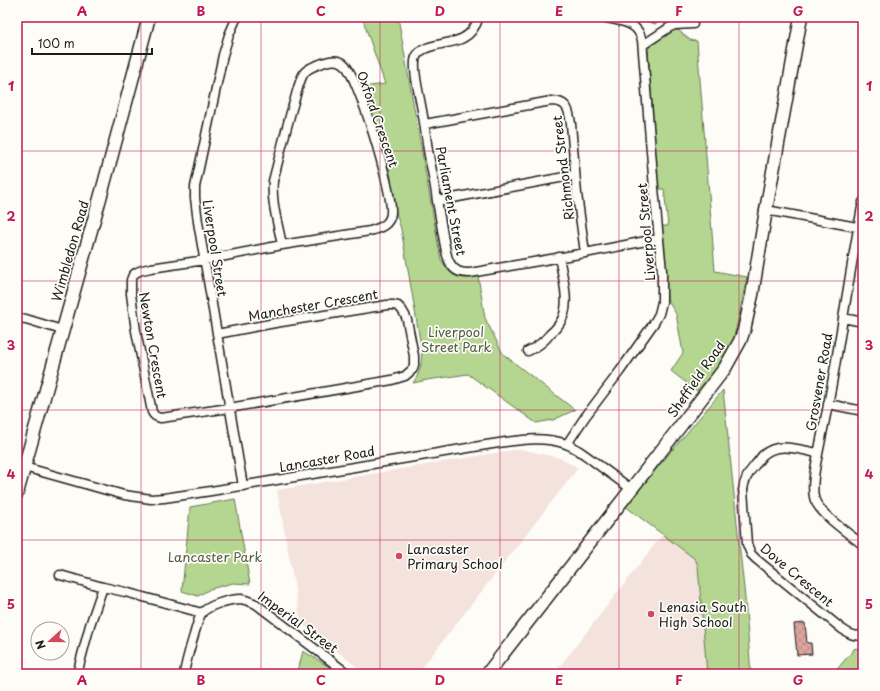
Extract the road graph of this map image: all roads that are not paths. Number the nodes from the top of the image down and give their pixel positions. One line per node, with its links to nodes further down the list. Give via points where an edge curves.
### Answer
1 (149, 17): 22 (street, Wimbledon Road)
2 (238, 17): 18 (street, Liverpool Street, via 223,55 195,187)
3 (479, 17): 8 (street, Parliament Street, via 473,30 463,38 431,47 416,56 415,68)
4 (600, 17): 7 (street, Liverpool Street, via 634,27 640,34)
5 (801, 17): 12 (street, Sheffield Road)
6 (693, 24): 7 (street, via 670,26)
7 (642, 45): 14 (street, Liverpool Street)
8 (425, 124): 9 (street, Richmond Street, via 550,101 558,102 566,106 570,113); 10 (street, Parliament Street)
9 (575, 175): 10 (street); 16 (street, Richmond Street)
10 (437, 201): 17 (street, Parliament Street, via 448,259 451,265 462,273)
11 (863, 202): 13 (street, Grosvener Road)
12 (766, 210): 13 (street); 32 (street, Sheffield Road, via 752,295 740,341 725,368)
13 (861, 227): 20 (street, Grosvener Road)
14 (659, 239): 16 (street, Parliament Street); 28 (street, Liverpool Street, via 663,286 659,314)
15 (282, 246): 15 (street, Oxford Crescent, via 272,189 296,95 306,71 325,62 337,60 346,66 359,93 379,154 388,188 391,213 386,224 370,231); 18 (street, Oxford Crescent)
16 (585, 253): 17 (street, Parliament Street)
17 (559, 257): 24 (street, via 565,294 564,313 548,337)
18 (205, 260): 23 (street, Liverpool Street); 26 (street, Newton Crescent, via 137,272 133,275 130,286 133,310 154,415 161,418)
19 (17, 318): 22 (street)
20 (843, 318): 21 (street); 25 (street, Grosvener Road)
21 (863, 322)
22 (62, 330): 30 (street, Wimbledon Road)
23 (217, 334): 26 (street, Liverpool Street); 26 (street, Manchester Crescent, via 289,320 393,305 402,310 407,320 414,356 413,369 400,378)
24 (528, 351)
25 (828, 404): 27 (street); 29 (street, Grosvener Road)
26 (229, 408): 31 (street, Liverpool Street)
27 (863, 411)
28 (567, 444): 31 (street, Lancaster Road, via 542,440 508,442); 32 (street, Lancaster Road)
29 (818, 453): 34 (street, Grosvener Road, via 813,481 814,498 824,514); 38 (street, Dove Crescent, via 784,447 763,455 744,483 747,544 756,558 842,629 856,636)
30 (21, 466): 31 (street, Lancaster Road, via 124,495 150,499); 33 (street, Wimbledon Road)
31 (243, 486)
32 (631, 489): 42 (street, Sheffield Road)
33 (17, 493)
34 (863, 545)
35 (60, 575): 36 (street)
36 (103, 587): 37 (street); 39 (street)
37 (202, 613): 40 (street, via 188,653); 41 (street, Imperial Street, via 227,601 248,600)
38 (863, 635)
39 (77, 674)
40 (184, 674)
41 (348, 674)
42 (487, 674)

